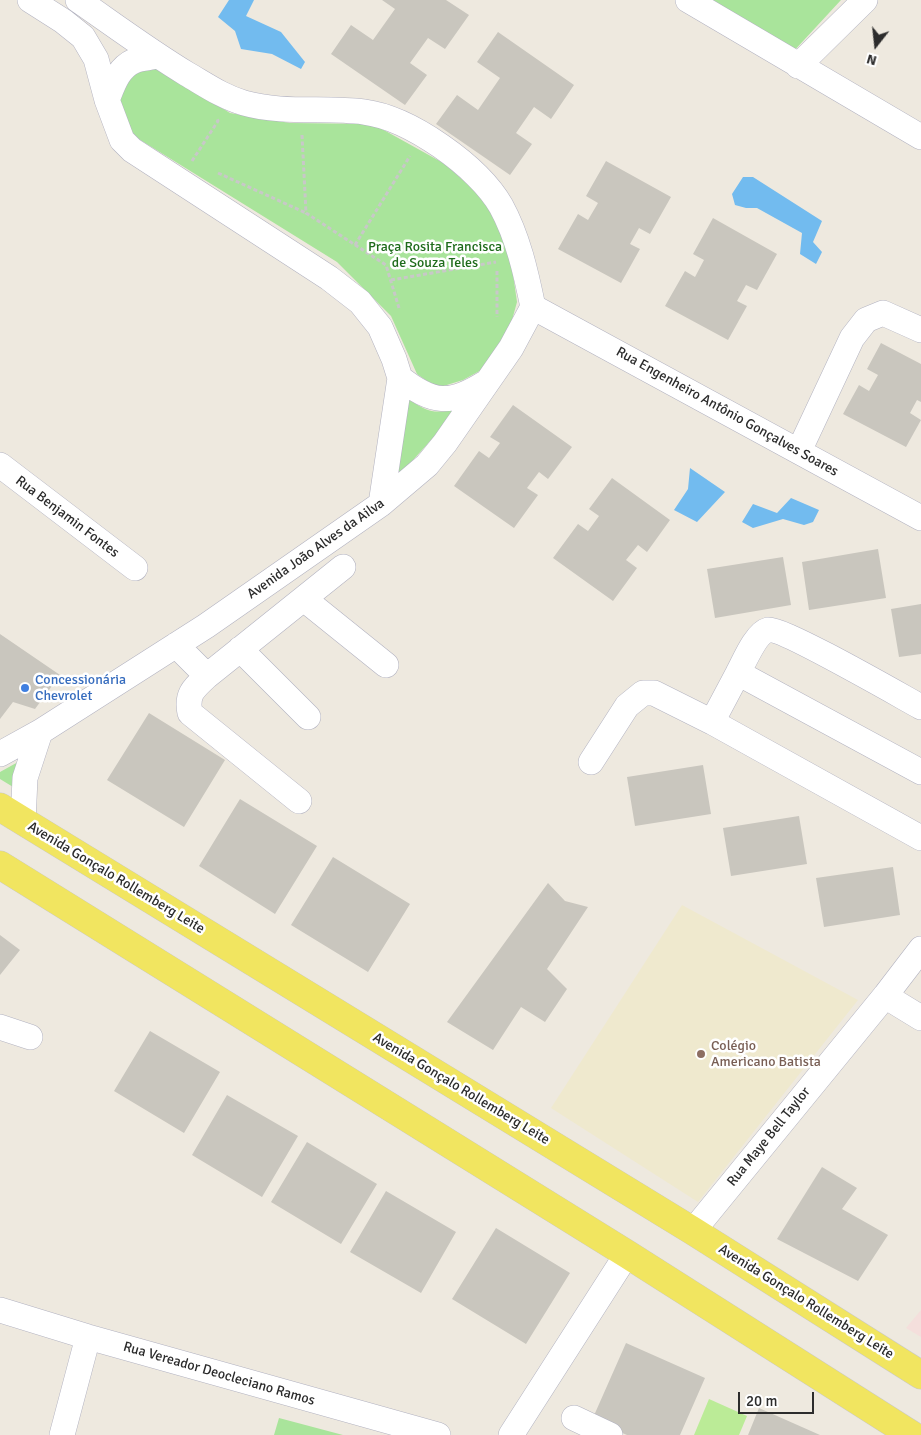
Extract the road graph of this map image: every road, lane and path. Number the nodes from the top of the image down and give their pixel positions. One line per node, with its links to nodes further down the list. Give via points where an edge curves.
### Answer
1 (30, 0): 7 (street, via 83,37 96,59)
2 (78, 0): 5 (street)
3 (688, 0): 6 (street)
4 (865, 0): 6 (street)
5 (158, 56): 7 (street, via 134,61 122,69); 23 (street, via 225,97 246,104 277,109 366,112 416,130 483,182 501,206 522,260)
6 (798, 66): 14 (street)
7 (107, 100): 16 (street, via 122,140)
8 (213, 114): 9 (path)
9 (218, 121): 10 (path); 16 (path, via 192,162)
10 (227, 122)
11 (293, 133): 12 (path)
12 (302, 135): 13 (path); 18 (path)
13 (311, 135)
14 (921, 137)
15 (403, 152): 19 (path, via 410,156)
16 (155, 164): 27 (street, via 329,278 360,302 380,327)
17 (210, 169): 18 (path)
18 (306, 213): 19 (path)
19 (355, 245): 22 (path, via 386,265)
20 (496, 253): 21 (path)
21 (497, 262): 22 (path); 25 (path)
22 (391, 280): 24 (path)
23 (533, 307): 28 (street, Avenida João Alves da Ailva, via 512,348); 29 (street, Rua Engenheiro Antônio Gonçalves Soares)
24 (401, 314)
25 (498, 324)
26 (921, 330): 29 (street, via 883,313 866,320 852,338)
27 (400, 378): 28 (street, via 429,397 445,399 464,395); 31 (street)
28 (491, 379): 31 (street, Avenida João Alves da Ailva, via 428,465)
29 (798, 451): 32 (street, Rua Engenheiro Antônio Gonçalves Soares)
30 (0, 465): 34 (street, Rua Benjamin Fontes)
31 (381, 504): 36 (street, Avenida João Alves da Ailva)
32 (921, 518)
33 (343, 567): 35 (street)
34 (135, 568)
35 (304, 598): 37 (street); 38 (street)
36 (176, 645): 40 (street); 44 (street, Avenida João Alves da Ailva)
37 (240, 649): 40 (street); 42 (street)
38 (386, 665)
39 (738, 673): 41 (street, via 759,636 767,630 777,631); 43 (street); 47 (street)
40 (207, 676): 48 (street, via 194,688 188,701 190,713)
41 (921, 707)
42 (308, 717)
43 (712, 722): 46 (street, via 654,693 643,694 627,706); 51 (street)
44 (40, 732): 45 (street, Avenida João Alves da Ailva); 50 (street, via 25,778)
45 (0, 754)
46 (590, 762)
47 (921, 772)
48 (299, 801)
49 (0, 807): 50 (main road, Avenida Gonçalo Rollemberg Leite)
50 (23, 822): 58 (main road, Avenida Gonçalo Rollemberg Leite)
51 (921, 838)
52 (0, 864): 59 (main road)
53 (921, 949): 54 (street, Rua Maye Bell Taylor)
54 (885, 996): 55 (street); 58 (street, Rua Maye Bell Taylor)
55 (921, 1018)
56 (0, 1027): 57 (street)
57 (30, 1037)
58 (693, 1231): 62 (main road, Avenida Gonçalo Rollemberg Leite)
59 (626, 1254): 64 (main road); 67 (street)
60 (0, 1310): 61 (street, Rua Vereador Deocleciano Ramos)
61 (88, 1337): 65 (street); 66 (street, Rua Vereador Deocleciano Ramos)
62 (921, 1375)
63 (574, 1418): 68 (street)
64 (910, 1434)
65 (62, 1435)
66 (438, 1435)
67 (511, 1435)
68 (610, 1435)

